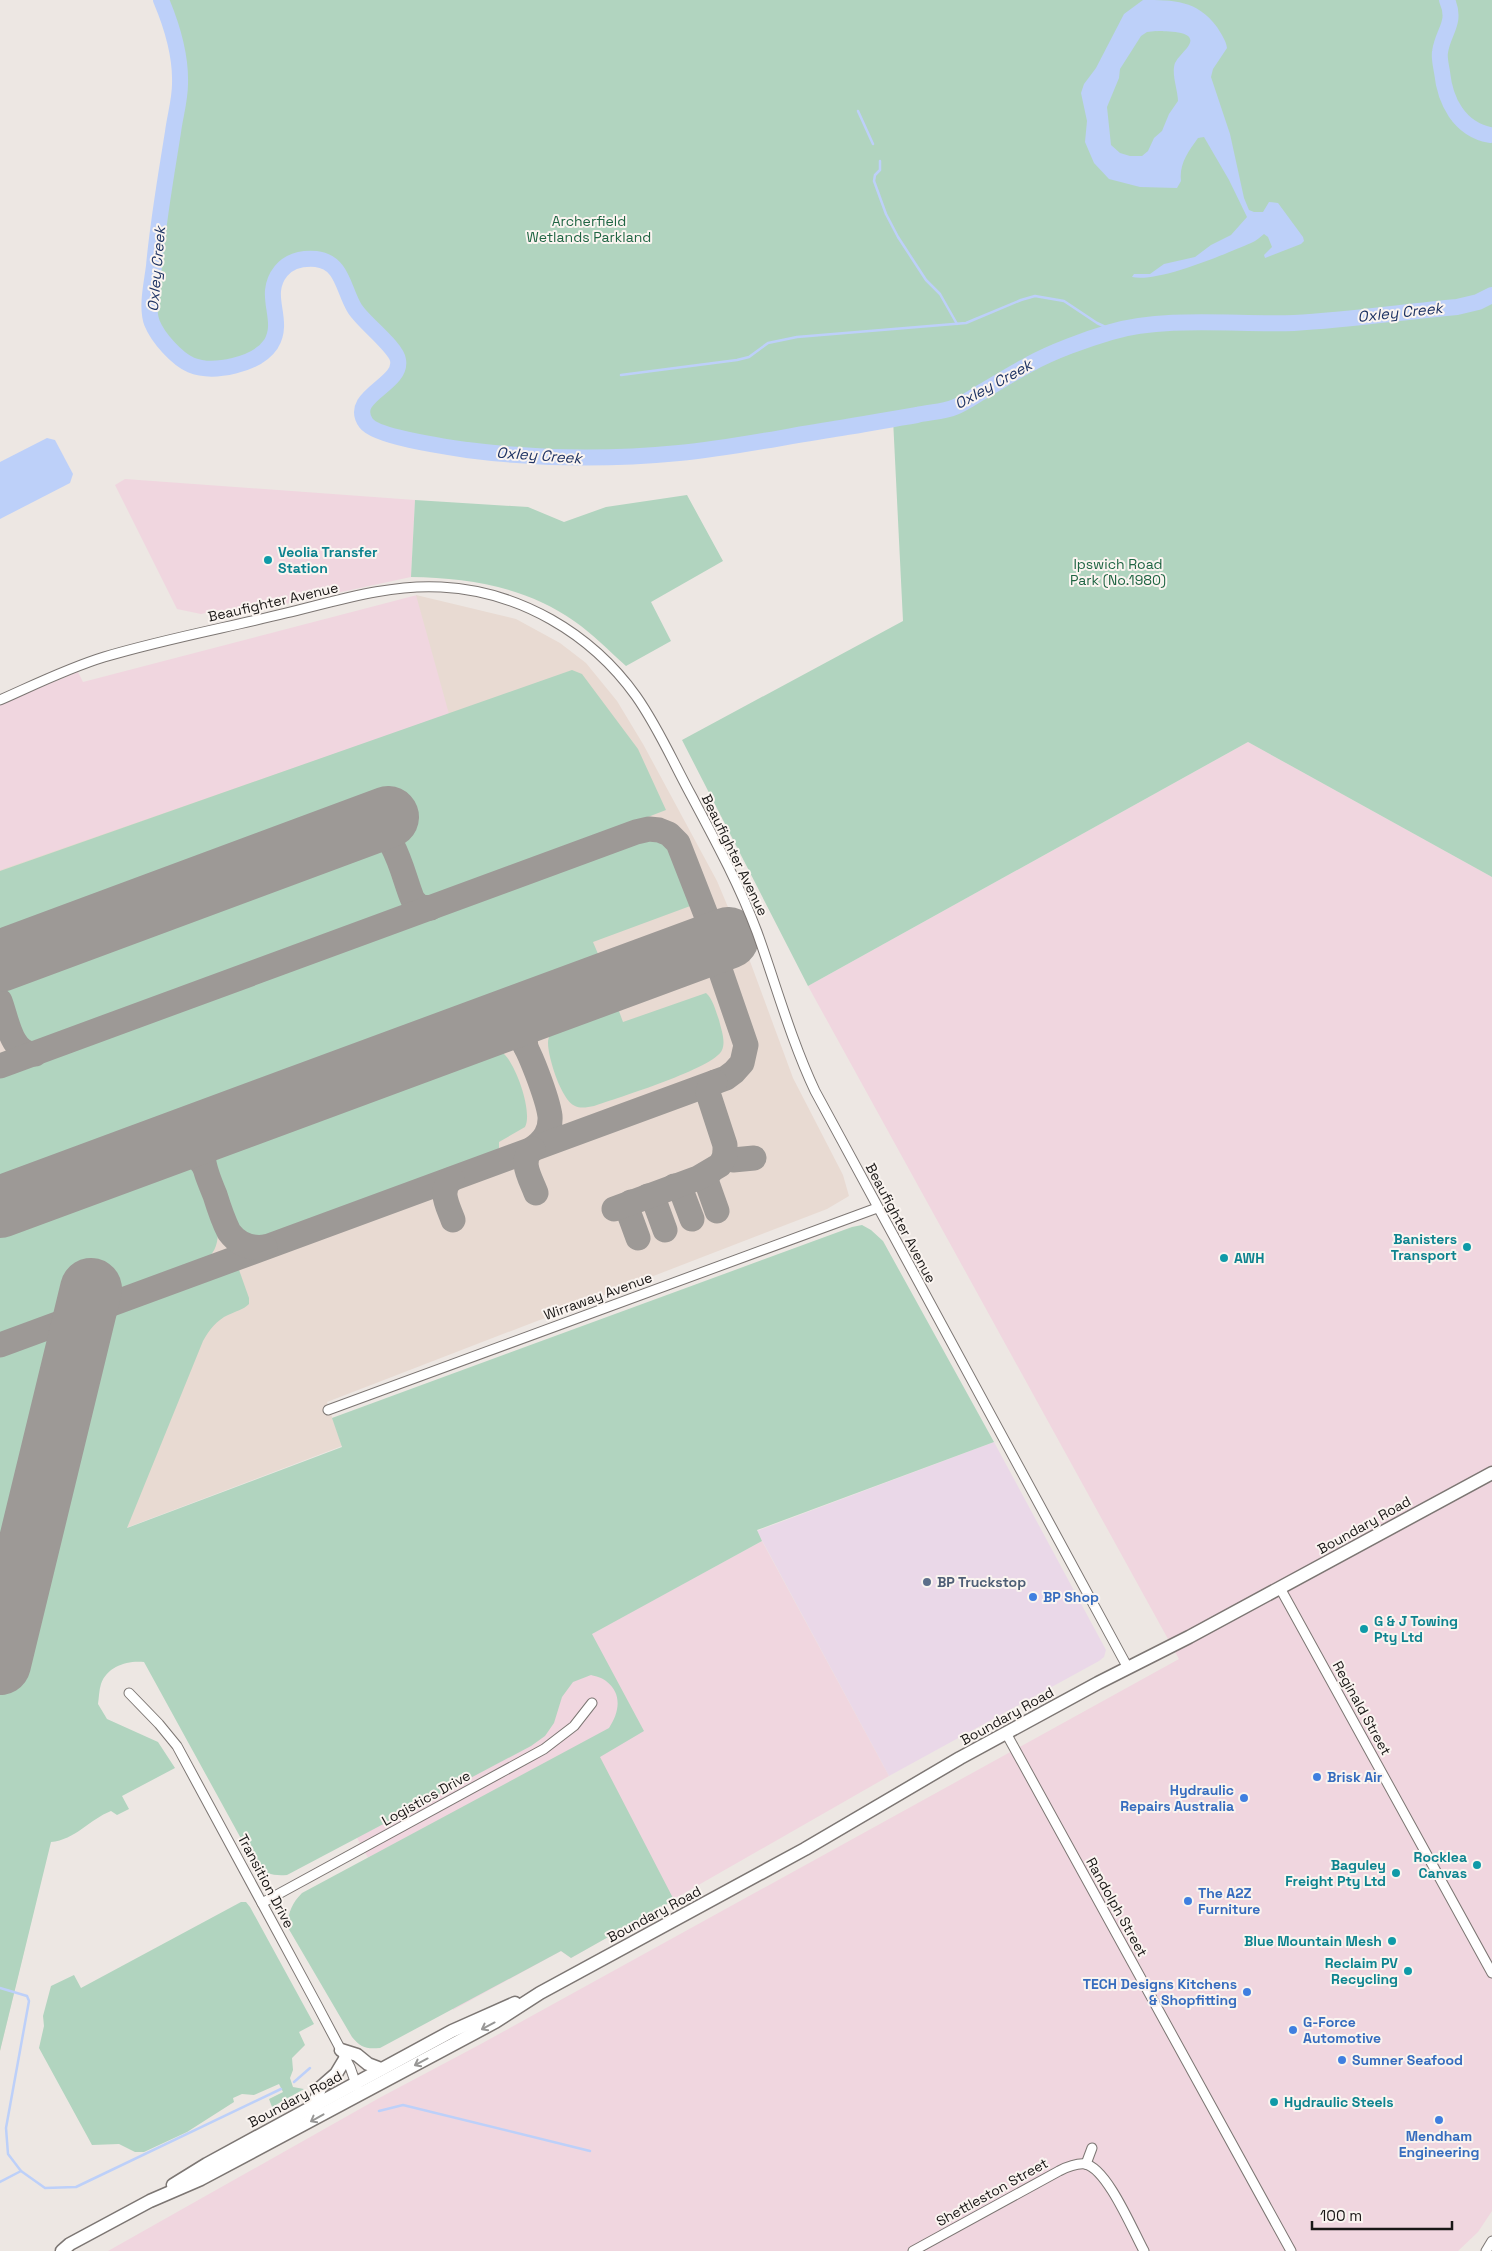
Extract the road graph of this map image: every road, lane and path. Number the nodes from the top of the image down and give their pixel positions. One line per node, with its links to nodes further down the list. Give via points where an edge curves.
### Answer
1 (0, 700): 2 (street, Beaufighter Avenue, via 76,667 124,651 402,588 441,587 492,594 534,610 576,634 614,668 637,698 733,875 803,1066)
2 (877, 1208): 3 (street, Wirraway Avenue); 6 (street, Beaufighter Avenue)
3 (328, 1410)
4 (1492, 1473): 5 (main road, Boundary Road)
5 (1280, 1588): 6 (main road, Boundary Road); 11 (street, Reginald Street)
6 (1128, 1668): 9 (main road, Boundary Road)
7 (129, 1693): 10 (street, Transition Drive, via 177,1746)
8 (592, 1704): 10 (street, Logistics Drive, via 574,1726 544,1749)
9 (1006, 1733): 12 (main road, Boundary Road, via 805,1849); 24 (street, Randolph Street)
10 (262, 1903): 13 (street, Transition Drive)
11 (1492, 1973)
12 (540, 1992): 14 (main road, Boundary Road, via 478,2018); 15 (main road, Boundary Road, one-way to 15, via 495,2022)
13 (343, 2055): 14 (main road, via 357,2055); 15 (street, Transition Drive); 16 (main road, via 336,2074 320,2088)
14 (381, 2070): 15 (main road, Boundary Road)
15 (358, 2089): 16 (main road, Boundary Road); 19 (main road, Boundary Road, one-way to 19, via 201,2179)
16 (314, 2106): 19 (main road, Boundary Road, via 200,2167)
17 (1092, 2148): 18 (street)
18 (1086, 2164): 22 (street, Shettleston Street, via 1068,2166); 23 (street, via 1107,2183)
19 (150, 2201): 21 (main road, Boundary Road)
20 (1492, 2241): 25 (street)
21 (62, 2251)
22 (913, 2251)
23 (1144, 2251)
24 (1291, 2251)
25 (1486, 2251)

